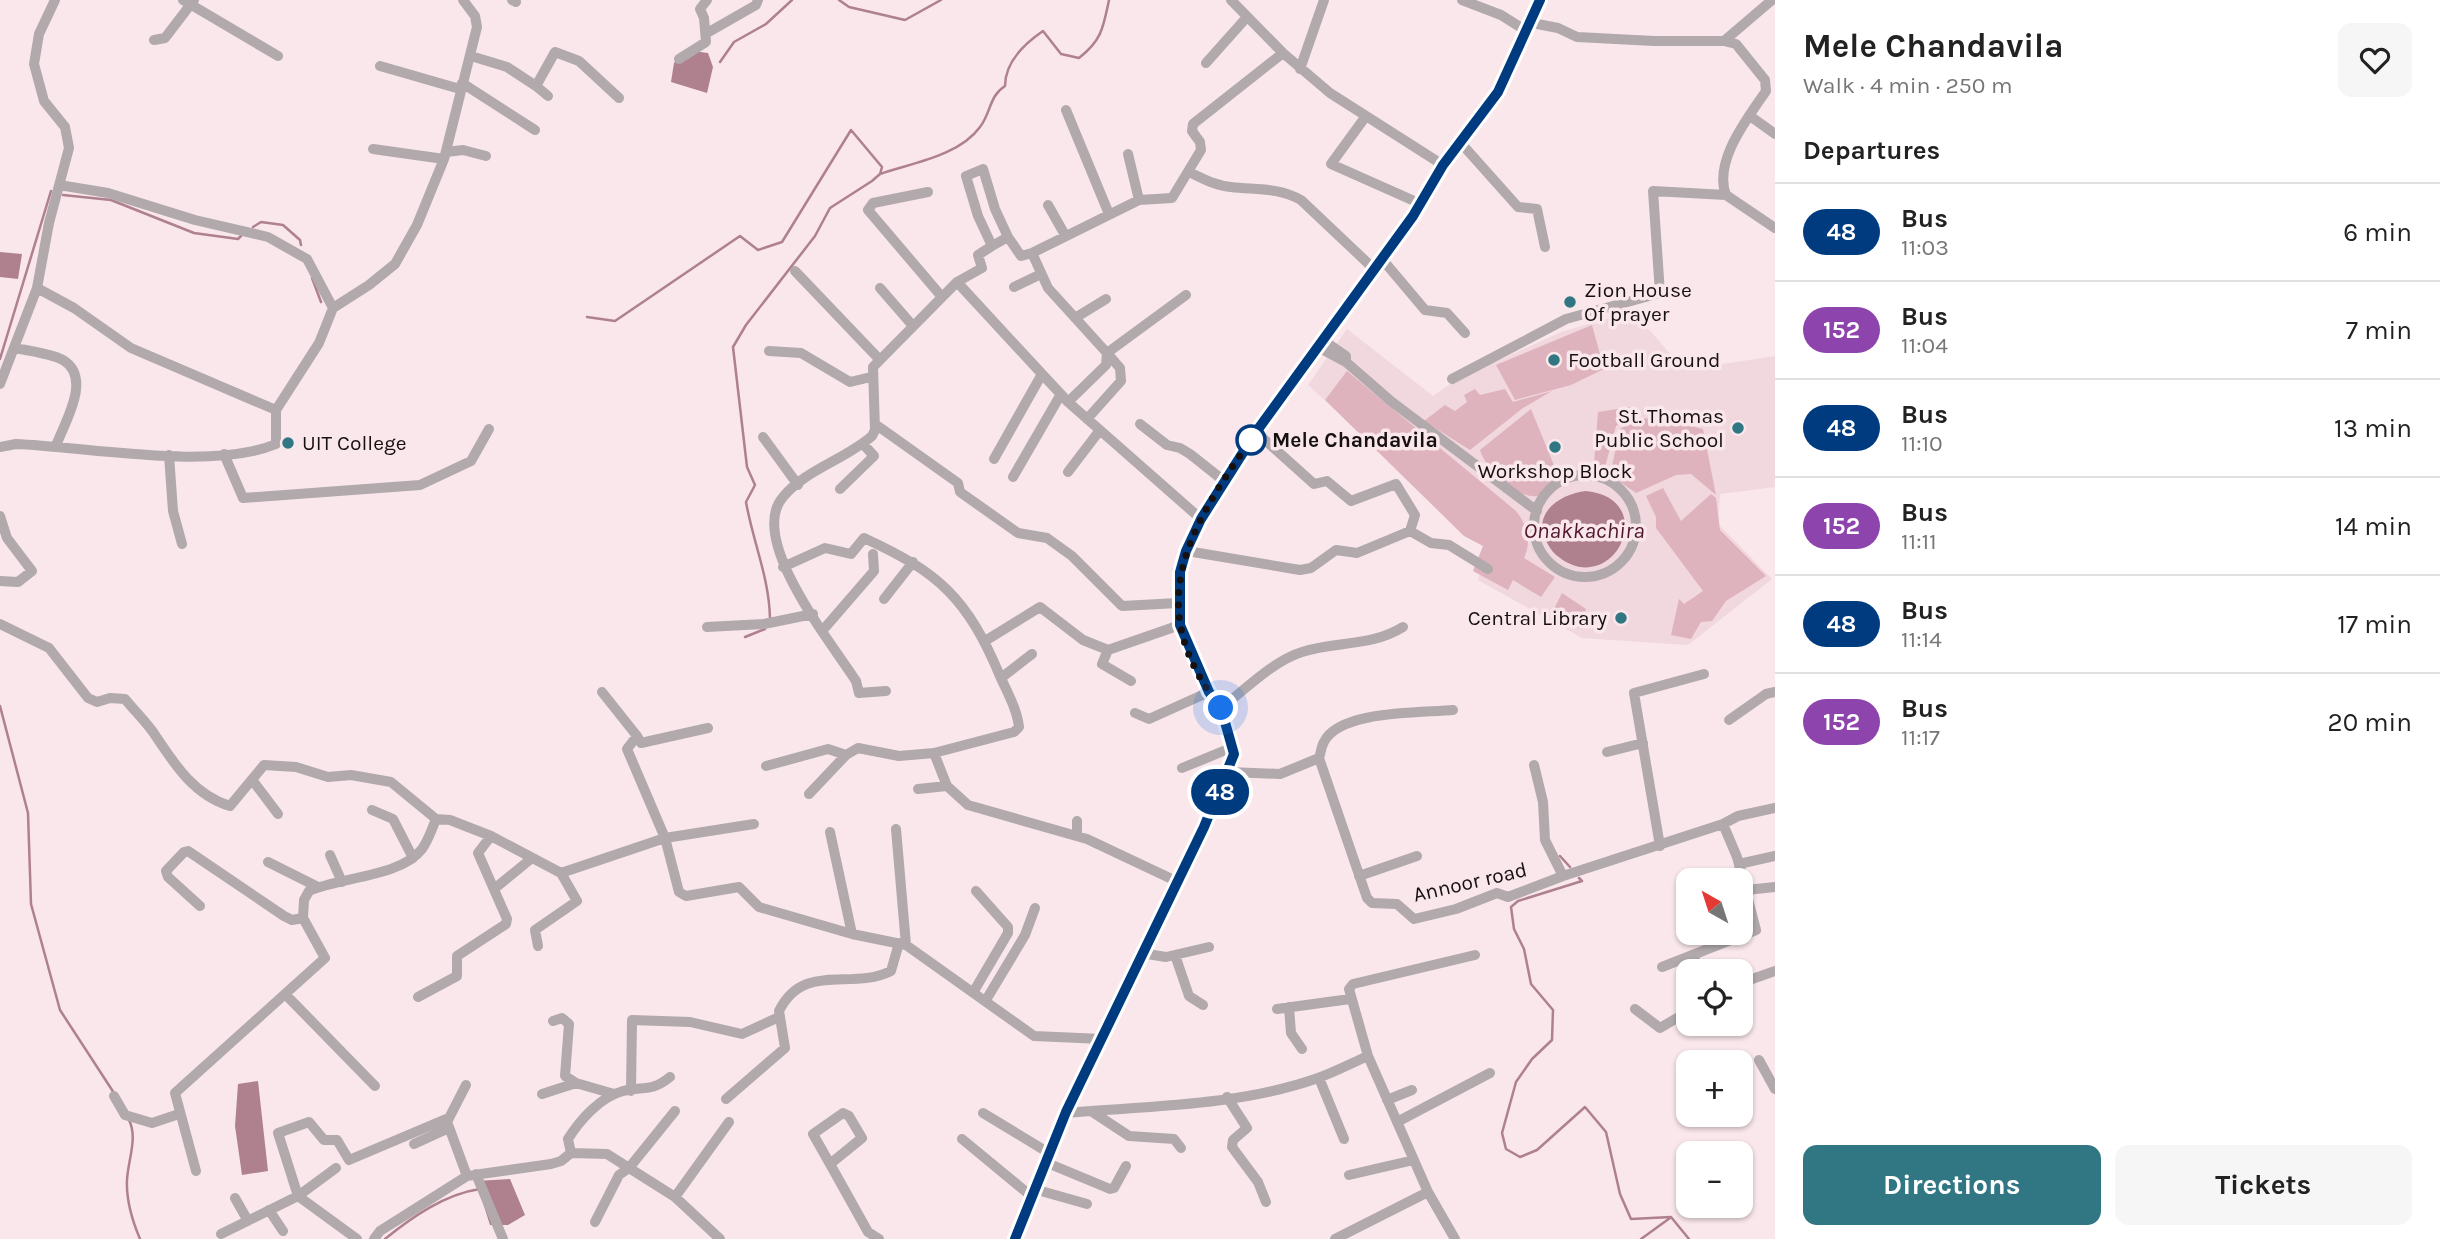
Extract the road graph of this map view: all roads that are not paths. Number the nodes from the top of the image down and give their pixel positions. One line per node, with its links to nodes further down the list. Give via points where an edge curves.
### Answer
1 (54, 0): 39 (street, via 39,34 34,64 44,101 69,138)
2 (463, 0): 18 (street, via 477,21)
3 (707, 0): 13 (street, via 700,9)
4 (758, 0): 13 (street)
5 (1231, 0): 11 (street)
6 (1324, 0): 22 (street)
7 (1462, 0): 12 (street)
8 (1540, 0): 12 (main road)
9 (1772, 0): 15 (street)
10 (189, 2): 14 (street, via 165,38); 17 (street)
11 (1247, 17): 16 (street); 20 (street)
12 (1530, 28): 15 (street, via 1558,28 1577,37); 32 (main road, via 1498,92)
13 (707, 33): 19 (street, via 706,42)
14 (154, 40)
15 (1724, 41): 29 (street, via 1736,44 1766,83)
16 (1283, 53): 22 (street); 38 (street, via 1193,124 1201,146)
17 (278, 56)
18 (471, 56): 23 (street); 24 (street, via 507,67)
19 (679, 59)
20 (1206, 63)
21 (380, 66): 23 (street)
22 (1300, 69): 28 (street)
23 (461, 86): 30 (street); 35 (street)
24 (536, 86): 25 (street); 26 (street, via 555,52 579,61)
25 (548, 96)
26 (619, 98)
27 (1066, 110): 45 (street)
28 (1366, 116): 37 (street); 43 (street, via 1331,164)
29 (1750, 116): 31 (street); 41 (street, via 1729,148)
30 (535, 130)
31 (1775, 134)
32 (1460, 142): 37 (main road); 50 (street, via 1518,207 1537,209)
33 (373, 149): 35 (street)
34 (1128, 154): 42 (street)
35 (445, 155): 36 (street, via 463,150); 62 (street, via 418,225 395,264)
36 (486, 156)
37 (1443, 165): 43 (main road)
38 (1189, 172): 42 (street, via 1172,198); 52 (street, via 1218,185 1290,194)
39 (59, 186): 57 (street); 62 (street, via 108,193 268,237 307,259)
40 (928, 192): 60 (street, via 873,203 868,210)
41 (1726, 195): 46 (street); 73 (street, via 1653,191 1660,293 1566,319)
42 (1139, 200): 45 (street)
43 (1421, 204): 52 (main road)
44 (1048, 205): 47 (street)
45 (1109, 214): 47 (street)
46 (1775, 228)
47 (1065, 235): 51 (street)
48 (1007, 237): 49 (street); 49 (street, via 983,169 966,176); 51 (street, via 1021,256)
49 (992, 246): 55 (street, via 978,255 982,268)
50 (1545, 247)
51 (1032, 253): 54 (street)
52 (1378, 264): 65 (street, via 1425,310 1447,313); 66 (main road)
53 (795, 271): 70 (street)
54 (1041, 274): 56 (street); 63 (street)
55 (957, 282): 60 (street); 71 (street)
56 (1014, 286)
57 (37, 288): 67 (street); 76 (street, via 131,348)
58 (880, 288): 64 (street)
59 (1186, 295): 69 (street)
60 (942, 297): 64 (street)
61 (1106, 299): 63 (street)
62 (333, 308): 76 (street, via 319,343)
63 (1075, 318): 69 (street)
64 (913, 326): 70 (street)
65 (1465, 333)
66 (1320, 343): 82 (main road); 95 (street)
67 (15, 348): 74 (street); 85 (street, via 62,359 76,376 77,389)
68 (769, 351): 72 (street, via 801,353 850,382)
69 (1107, 353): 75 (street, via 1106,365); 77 (street, via 1120,368 1121,381)
70 (878, 359): 72 (street)
71 (1042, 374): 75 (street); 89 (street)
72 (872, 377): 78 (street)
73 (1452, 379)
74 (0, 384)
75 (1064, 398): 77 (street); 91 (street)
76 (276, 410): 87 (street, via 276,444 256,453)
77 (1087, 419): 81 (street)
78 (875, 424): 84 (street); 109 (street, via 1018,533 1047,538 1072,556 1122,607)
79 (1140, 424): 92 (street)
80 (489, 429): 87 (street, via 471,461 420,485 243,498)
81 (1100, 430): 90 (street); 97 (street)
82 (1256, 432): 92 (main road); 98 (street, via 1314,484 1327,481 1351,501 1396,484 1415,516)
83 (763, 437): 93 (street)
84 (863, 444): 93 (street); 94 (street, via 874,456)
85 (56, 446): 86 (street); 88 (street)
86 (0, 447)
87 (224, 454): 88 (street)
88 (169, 455): 99 (street, via 173,511)
89 (994, 459)
90 (1068, 472)
91 (1013, 477)
92 (1224, 481): 97 (main road)
93 (798, 485): 105 (street, via 783,496 772,519)
94 (840, 489)
95 (1536, 511): 95 (street, via 1551,488 1563,481 1589,475 1602,478 1616,485 1630,502 1635,539 1629,553 1612,569 1592,577 1577,576 1563,572 1542,553 1536,540)
96 (0, 516): 107 (street, via 7,538 32,571 18,582)
97 (1201, 519): 100 (main road)
98 (1410, 531): 100 (street, via 1357,553 1336,550 1311,568 1300,570); 106 (street, via 1431,543 1449,545)
99 (181, 544)
100 (1186, 551): 109 (main road)
101 (851, 554): 102 (street); 103 (street, via 864,538); 105 (street, via 824,548)
102 (873, 554): 103 (street); 115 (street, via 874,570)
103 (901, 555): 104 (street)
104 (913, 562): 108 (street); 116 (street, via 962,603)
105 (783, 567): 110 (street)
106 (1488, 569)
107 (0, 581)
108 (884, 599)
109 (1178, 603): 112 (main road)
110 (813, 614): 113 (street, via 764,624); 115 (street)
111 (0, 624): 142 (street, via 49,648 88,698 97,702 125,699 152,730 171,763 216,802 230,806)
112 (1180, 625): 117 (street); 124 (main road)
113 (707, 627)
114 (1403, 627): 126 (street, via 1362,644 1303,651 1278,664)
115 (823, 630): 122 (street, via 859,693)
116 (985, 641): 117 (street, via 1041,607 1083,640); 120 (street)
117 (1108, 650): 121 (street, via 1102,664)
118 (1032, 654): 120 (street)
119 (1704, 674): 132 (street, via 1634,693)
120 (1001, 678): 135 (street, via 1019,727)
121 (1131, 681)
122 (886, 691)
123 (602, 692): 131 (street)
124 (1209, 692): 126 (main road); 128 (street, via 1149,719)
125 (1775, 692): 129 (street)
126 (1221, 708): 133 (main road)
127 (1453, 710): 137 (street, via 1358,718 1332,732)
128 (1135, 713)
129 (1729, 720)
130 (708, 728): 131 (street, via 641,743)
131 (637, 736): 157 (street, via 627,749)
132 (1643, 743): 134 (street); 158 (street)
133 (1233, 747): 140 (street); 141 (main road)
134 (1607, 752)
135 (934, 753): 136 (street, via 899,756 858,748); 143 (street)
136 (846, 755): 139 (street, via 828,749); 145 (street)
137 (1320, 758): 141 (street, via 1280,774); 168 (street, Annoor road)
138 (1534, 765): 169 (street, via 1543,802 1545,841)
139 (766, 766)
140 (1182, 768)
141 (1229, 772): 170 (main road)
142 (253, 781): 148 (street); 149 (street, via 264,765 391,782)
143 (947, 786): 144 (street); 155 (street, via 968,805)
144 (918, 789)
145 (809, 794)
146 (1775, 808): 152 (street, Annoor road)
147 (372, 810): 162 (street, via 393,819)
148 (278, 814)
149 (436, 819): 156 (street); 162 (street, via 421,851)
150 (1077, 821): 155 (street)
151 (754, 824): 157 (street)
152 (1723, 824): 158 (street, Annoor road); 165 (street)
153 (896, 829): 181 (street)
154 (830, 832): 180 (street)
155 (1077, 835): 170 (street)
156 (491, 836): 163 (street); 174 (street, via 478,853)
157 (665, 838): 167 (street); 180 (street, via 680,892 686,896 739,887 759,907)
158 (1660, 846): 169 (street, Annoor road)
159 (330, 855): 171 (street)
160 (1417, 856): 168 (street)
161 (1775, 856): 165 (street)
162 (412, 858): 171 (street)
163 (532, 858): 167 (street); 174 (street)
164 (268, 862): 172 (street)
165 (1739, 864): 166 (street)
166 (1740, 868)
167 (561, 873): 183 (street, via 577,901 535,930)
168 (1359, 876): 169 (street, Annoor road, via 1373,903 1397,904 1414,919 1497,894 1508,897)
169 (1563, 876)
170 (1176, 881): 185 (main road)
171 (342, 882): 172 (street)
172 (318, 887): 179 (street, via 304,900)
173 (1775, 887): 175 (street)
174 (494, 889): 195 (street, via 506,924 457,956 457,976)
175 (1754, 889)
176 (976, 891): 193 (street, via 1008,927 1008,933)
177 (200, 905): 179 (street, via 166,871 184,852 292,920)
178 (1035, 908): 197 (street)
179 (303, 918): 194 (street, via 325,958)
180 (852, 934): 181 (street)
181 (902, 944): 193 (street); 202 (street, via 891,971 880,976 810,981 788,996)
182 (1718, 945): 188 (street)
183 (538, 946)
184 (1209, 947): 186 (street)
185 (1141, 953): 186 (street); 205 (main road)
186 (1175, 955): 198 (street, via 1189,996)
187 (1475, 955): 196 (street, via 1353,984)
188 (1693, 955): 189 (street); 190 (street)
189 (1695, 959)
190 (1662, 967)
191 (1775, 971): 192 (street)
192 (1753, 979)
193 (974, 990): 197 (street)
194 (286, 995): 214 (street); 228 (street, via 178,1089)
195 (418, 997)
196 (1350, 999): 199 (street); 207 (street)
197 (986, 1000): 205 (street, via 1034,1036)
198 (1203, 1005)
199 (1289, 1007): 200 (street); 206 (street, via 1291,1033)
200 (1277, 1009)
201 (1635, 1010): 203 (street, via 1660,1028)
202 (779, 1017): 217 (street, via 742,1034 690,1022 632,1020); 222 (street, via 785,1048)
203 (1676, 1019)
204 (553, 1021): 212 (street, via 562,1018 569,1024 564,1071)
205 (1102, 1039): 226 (main road)
206 (1302, 1049)
207 (1368, 1056): 211 (street); 223 (street)
208 (1759, 1060): 216 (street)
209 (1490, 1073): 230 (street)
210 (670, 1077): 217 (street, via 657,1087)
211 (1319, 1078): 221 (street); 233 (street)
212 (576, 1083): 218 (street); 219 (street)
213 (466, 1085): 231 (street)
214 (375, 1086)
215 (1412, 1090): 223 (street)
216 (1775, 1090)
217 (631, 1091): 219 (street)
218 (542, 1094)
219 (614, 1094): 236 (street, via 576,1126 568,1139)
220 (114, 1096): 228 (street, via 125,1115 152,1123)
221 (1227, 1097): 225 (street); 251 (street, via 1247,1128 1233,1140 1232,1147 1258,1182)
222 (726, 1099)
223 (1387, 1100): 230 (street)
224 (675, 1111): 242 (street)
225 (1091, 1111): 226 (street); 235 (street, via 1129,1136 1174,1139)
226 (1066, 1112): 237 (main road)
227 (983, 1113): 237 (street)
228 (179, 1114): 243 (street)
229 (729, 1122): 249 (street)
230 (1397, 1122): 238 (street)
231 (448, 1125): 234 (street); 244 (street); 248 (street, via 444,1119 349,1160 337,1140 324,1140 309,1122 278,1133)
232 (962, 1139): 246 (street)
233 (1343, 1139)
234 (414, 1144)
235 (1181, 1148)
236 (571, 1153): 242 (street, via 607,1154); 244 (street, via 551,1164)
237 (1047, 1157): 240 (street, via 1110,1189); 246 (main road)
238 (1414, 1160): 245 (street); 247 (street)
239 (830, 1164): 239 (street, via 813,1134 842,1113 867,1135); 262 (street, via 868,1232)
240 (1126, 1167)
241 (336, 1168): 248 (street)
242 (629, 1168): 249 (street); 255 (street, via 619,1175)
243 (196, 1171)
244 (472, 1175): 259 (street); 260 (street)
245 (1349, 1175)
246 (1032, 1192): 252 (street); 263 (main road)
247 (1428, 1192): 264 (street); 265 (street)
248 (298, 1196): 253 (street); 258 (street)
249 (675, 1197): 261 (street)
250 (235, 1198): 254 (street)
251 (1266, 1202)
252 (1087, 1204)
253 (270, 1210): 254 (street); 256 (street)
254 (248, 1221): 257 (street)
255 (595, 1222)
256 (282, 1231)
257 (221, 1234)
258 (358, 1239)
259 (374, 1239)
260 (503, 1239)
261 (720, 1239)
262 (879, 1239)
263 (1015, 1239)
264 (1335, 1239)
265 (1455, 1239)

